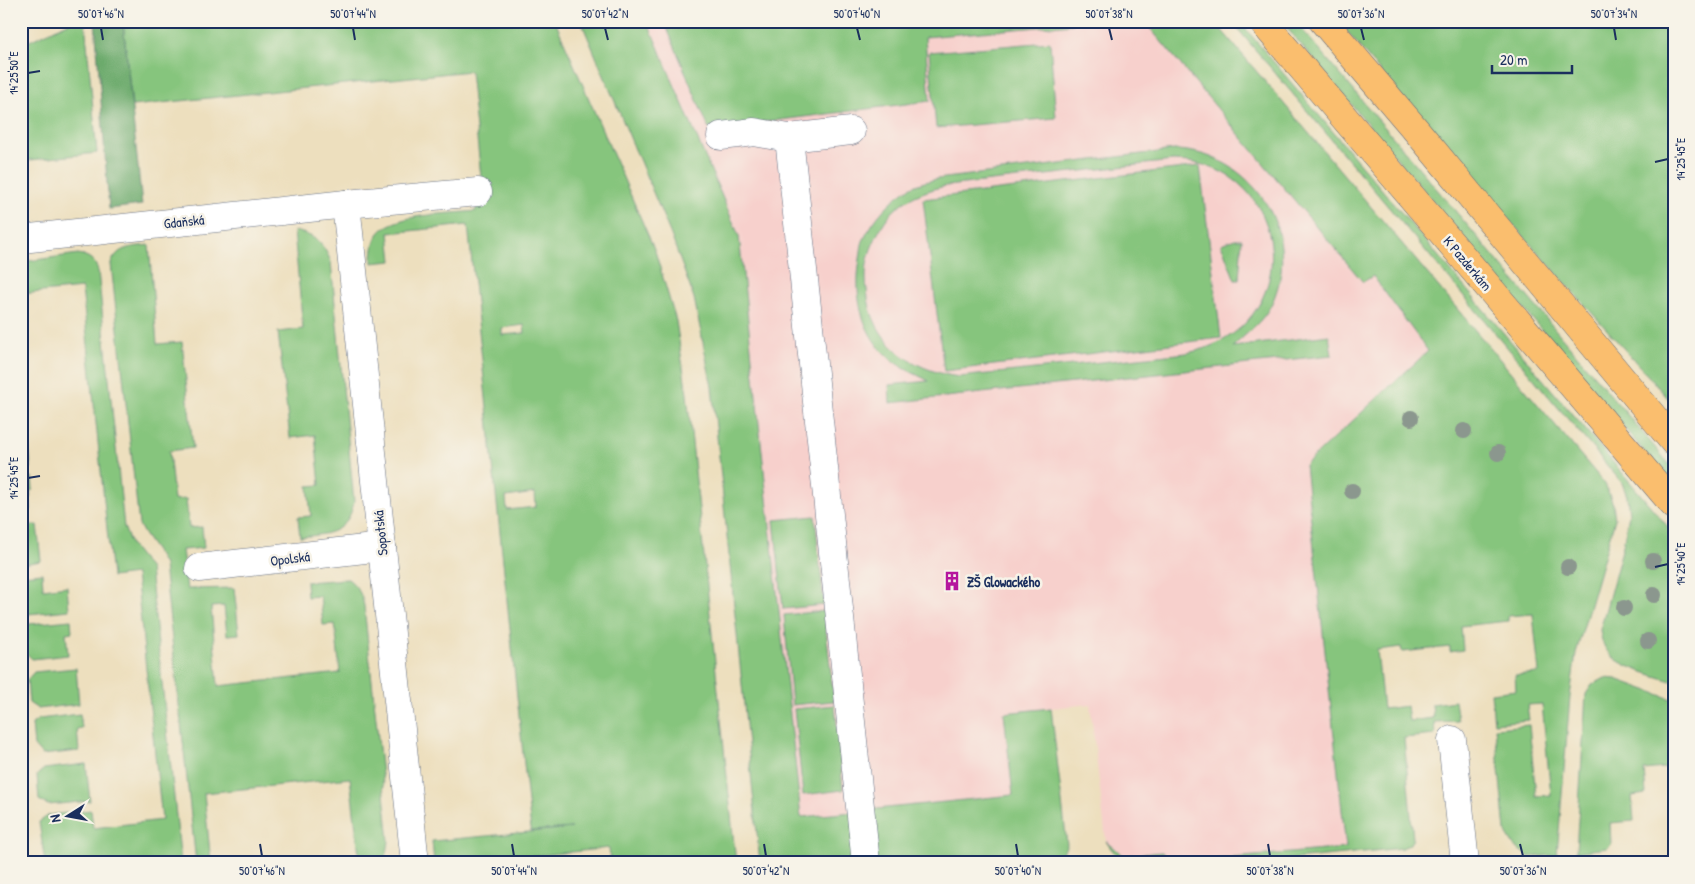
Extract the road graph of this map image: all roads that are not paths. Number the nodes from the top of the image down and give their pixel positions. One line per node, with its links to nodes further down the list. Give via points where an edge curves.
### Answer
1 (1262, 21): 10 (main road, K Pazderkám)
2 (1323, 21): 9 (main road)
3 (851, 131): 5 (street)
4 (721, 136): 5 (street, via 754,132)
5 (789, 138): 15 (street)
6 (478, 192): 7 (street, Gdaňská)
7 (346, 204): 8 (street, Gdaňská); 11 (street, Sopotská)
8 (21, 239)
9 (1674, 442)
10 (1674, 505)
11 (382, 547): 12 (street, Opolská); 14 (street, Sopotská)
12 (199, 568)
13 (1452, 740): 16 (street)
14 (415, 863)
15 (866, 863)
16 (1466, 863)

